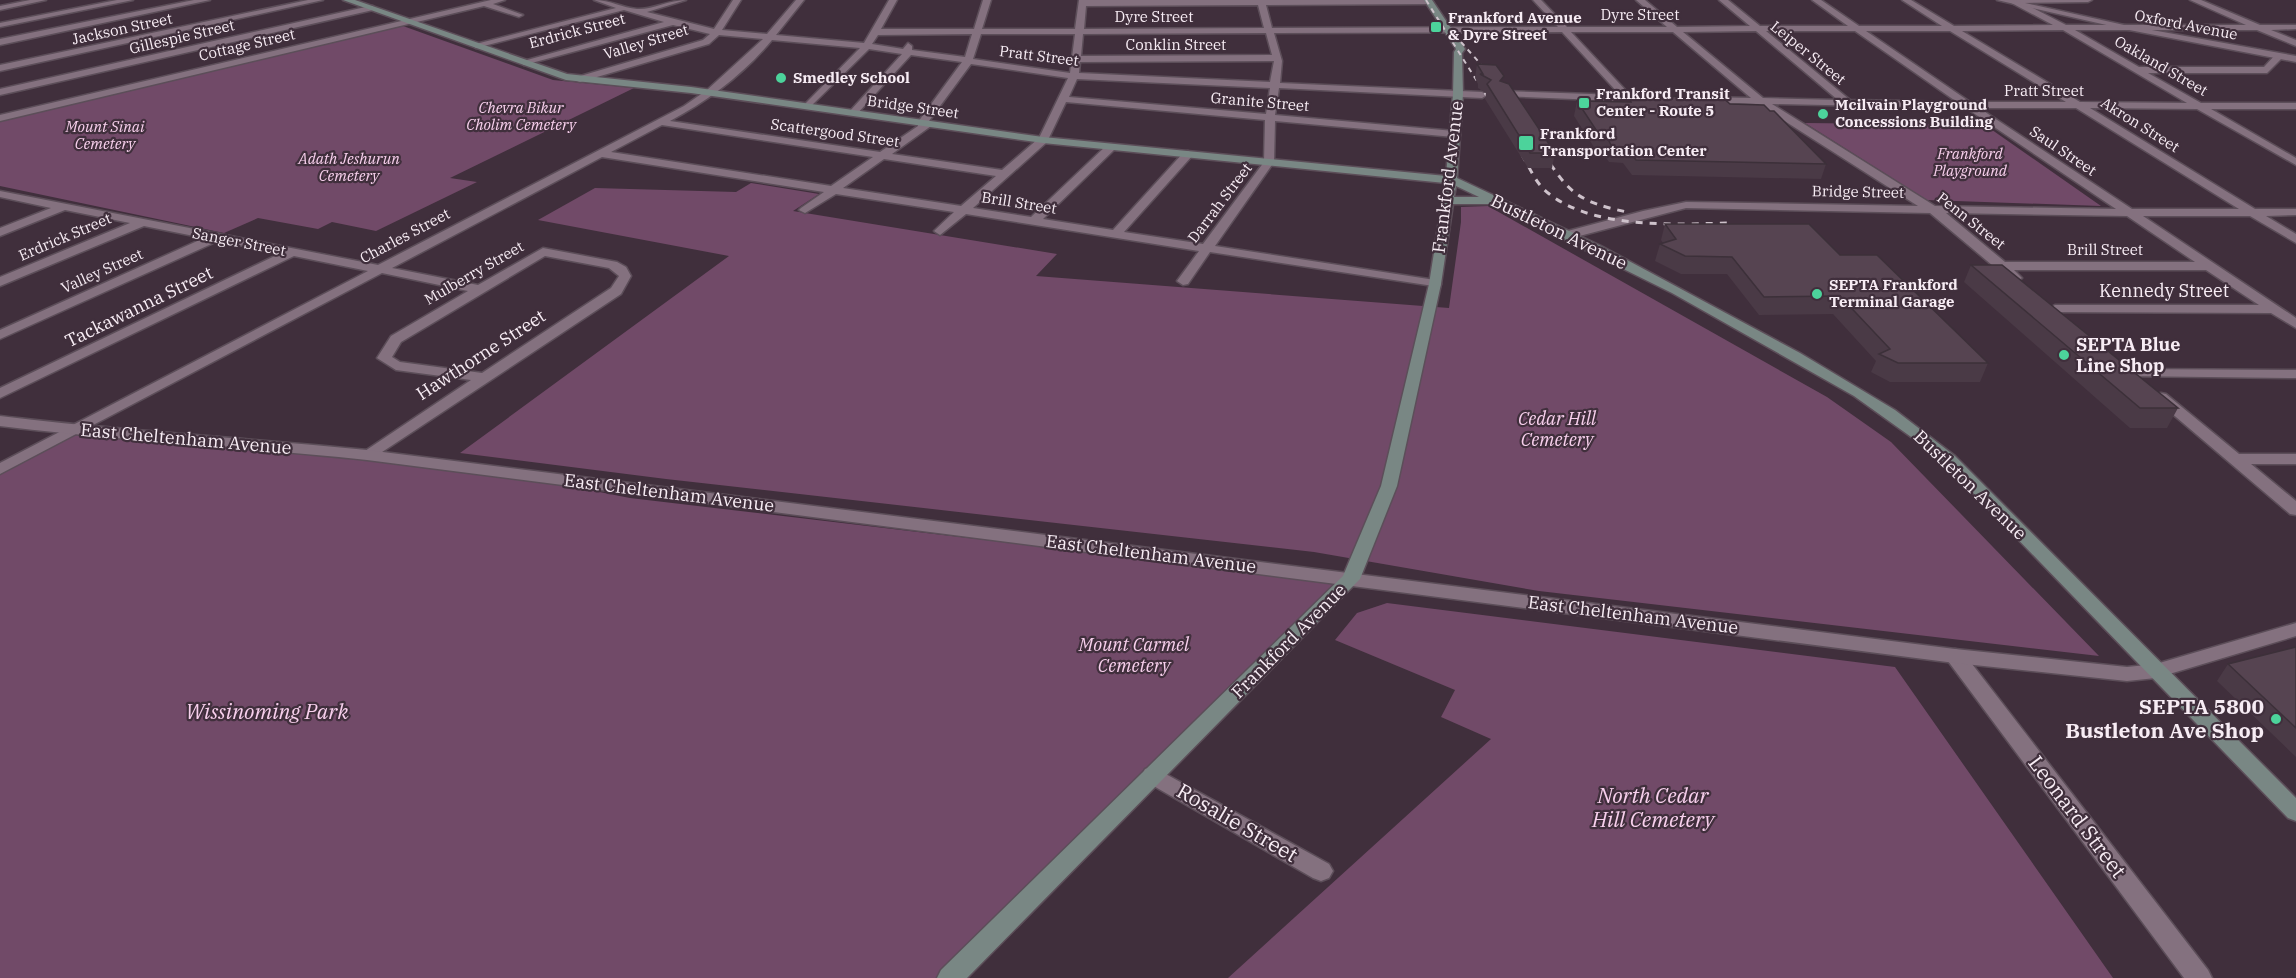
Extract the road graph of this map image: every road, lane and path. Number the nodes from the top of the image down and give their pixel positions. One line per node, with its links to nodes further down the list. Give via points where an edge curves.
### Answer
1 (42, 0): 27 (street)
2 (124, 0): 30 (street); 35 (street)
3 (206, 0): 30 (street)
4 (319, 0): 40 (street, Jackson Street)
5 (347, 0): 28 (main road, Bridge Street)
6 (473, 0): 26 (street)
7 (501, 0): 26 (street, Cottage Street)
8 (598, 0): 29 (street, Pratt Street)
9 (682, 0): 31 (street)
10 (736, 0): 53 (street, Valley Street)
11 (800, 0): 55 (street, Charles Street)
12 (893, 0): 50 (street)
13 (987, 0): 48 (street)
14 (1537, 0): 46 (street)
15 (1640, 0): 41 (street, Penn Street)
16 (1723, 0): 42 (street, Leiper Street)
17 (1816, 0): 43 (street, Saul Street)
18 (1906, 0): 44 (street, Akron Street)
19 (2001, 0): 25 (street, Oxford Avenue)
20 (2088, 0): 25 (street)
21 (2194, 0): 38 (street)
22 (1260, 1): 23 (street); 24 (street); 47 (street, Darrah Street)
23 (1428, 1): 45 (main road, Frankford Avenue)
24 (1083, 2): 49 (street)
25 (2013, 2): 36 (street, Oakland Street); 37 (street, Oxford Avenue)
26 (485, 4): 32 (street); 33 (street, Cottage Street)
27 (0, 8)
28 (370, 8): 33 (main road, Bridge Street); 57 (street, Gillespie Street)
29 (625, 8): 31 (street, Pratt Street); 59 (street)
30 (147, 12): 40 (street); 56 (street)
31 (637, 12): 34 (street, Pratt Street)
32 (519, 15)
33 (409, 22): 59 (main road, Bridge Street); 87 (street, Cottage Street)
34 (673, 22): 53 (street, Pratt Street); 68 (street, Erdrick Street)
35 (0, 26)
36 (2063, 27): 37 (street, Dyre Street); 44 (street, Dyre Street); 71 (street, Oakland Street)
37 (2124, 27): 38 (street, Dyre Street); 62 (street, Oxford Avenue)
38 (2258, 27): 39 (street, Dyre Street); 58 (street)
39 (2296, 27)
40 (186, 28): 52 (street); 69 (street, Jackson Street)
41 (1673, 28): 42 (street, Dyre Street); 46 (street, Dyre Street); 88 (street, Penn Street)
42 (1756, 28): 43 (street, Dyre Street); 89 (street, Leiper Street)
43 (1856, 28): 44 (street, Dyre Street); 90 (street, Saul Street)
44 (1952, 28): 93 (street, Akron Street)
45 (1448, 29): 46 (street, Dyre Street); 47 (street, Dyre Street); 80 (main road, Frankford Avenue, via 1461,49)
46 (1563, 29): 84 (street)
47 (1269, 30): 49 (street, Dyre Street); 63 (street, Darrah Street)
48 (977, 31): 49 (street, Dyre Street); 51 (street, Dyre Street); 67 (street)
49 (1080, 31): 64 (street)
50 (876, 32): 51 (street, Dyre Street); 60 (street)
51 (914, 32): 61 (street)
52 (196, 33)
53 (716, 33): 55 (street, Pratt Street); 75 (street, Valley Street, via 706,42)
54 (207, 38): 57 (street)
55 (770, 38): 60 (street, Pratt Street); 79 (street, Charles Street)
56 (0, 42)
57 (217, 43): 76 (street, Gillespie Street)
58 (2296, 43)
59 (476, 45): 68 (main road, Bridge Street)
60 (867, 46): 61 (street, Pratt Street); 92 (street)
61 (905, 52): 67 (street, Pratt Street); 95 (street)
62 (2279, 56): 65 (street, Oxford Avenue); 71 (street, via 2267,70)
63 (1276, 58): 64 (street, Conklin Street); 77 (street, Darrah Street)
64 (1077, 59): 73 (street)
65 (2296, 59)
66 (0, 60): 69 (street)
67 (968, 61): 73 (street, Pratt Street); 99 (street)
68 (524, 62): 75 (main road, Bridge Street)
69 (11, 66): 70 (street, Jackson Street); 72 (street)
70 (0, 68)
71 (2137, 70): 91 (street, Oakland Street)
72 (21, 72)
73 (1074, 76): 77 (street, Pratt Street); 83 (street)
74 (31, 77): 76 (street)
75 (580, 79): 79 (main road, Bridge Street)
76 (41, 83): 78 (street, Gillespie Street); 87 (street)
77 (1275, 86): 80 (street, Pratt Street); 97 (street, Darrah Street)
78 (0, 92)
79 (710, 92): 92 (main road, Bridge Street); 98 (street, Charles Street)
80 (1458, 94): 81 (street, Pratt Street); 100 (main road, Frankford Avenue)
81 (1482, 94)
82 (1504, 94): 84 (street)
83 (1062, 99): 97 (street, Granite Street); 101 (street)
84 (1629, 99): 85 (street)
85 (1663, 99)
86 (1696, 100): 88 (street, Pratt Street)
87 (73, 101): 96 (street, Cottage Street)
88 (1760, 101): 89 (street, Pratt Street); 115 (street, Penn Street)
89 (1848, 103): 90 (street, Pratt Street)
90 (1968, 105): 93 (street, Pratt Street); 120 (street, Saul Street)
91 (2199, 105): 93 (street, Pratt Street); 94 (street, Pratt Street); 107 (street, Oakland Street)
92 (808, 106): 95 (main road, Bridge Street)
93 (2080, 106): 118 (street, Akron Street)
94 (2296, 106)
95 (853, 113): 99 (main road, Bridge Street)
96 (0, 118)
97 (1270, 118): 100 (street, Granite Street); 106 (street, Darrah Street)
98 (659, 122): 103 (street, Charles Street); 105 (street, Scattergood Street)
99 (925, 124): 101 (main road, Bridge Street); 105 (street)
100 (1454, 134): 109 (main road, Frankford Avenue)
101 (1043, 140): 102 (main road, Bridge Street); 108 (street)
102 (1111, 147): 104 (main road, Bridge Street); 122 (street)
103 (598, 153): 110 (street, Brill Street); 133 (street, Charles Street)
104 (1188, 154): 106 (main road, Bridge Street); 125 (street)
105 (881, 155): 108 (street, Scattergood Street); 110 (street)
106 (1269, 162): 109 (main road, Bridge Street); 129 (street, Darrah Street)
107 (2296, 162)
108 (1006, 174): 117 (street)
109 (1451, 180): 112 (main road, Frankford Avenue); 113 (main road, Bustleton Avenue)
110 (832, 190): 116 (street); 117 (street, Brill Street)
111 (0, 194): 114 (street, Sanger Street)
112 (1448, 200): 113 (main road); 136 (main road, Frankford Avenue)
113 (1498, 202): 126 (main road, Bustleton Avenue)
114 (64, 207): 121 (street, Sanger Street); 124 (street)
115 (1929, 208): 120 (street, Bridge Street); 126 (street, Bridge Street, via 1686,205); 131 (street, Penn Street)
116 (804, 210)
117 (962, 211): 122 (street, Brill Street); 123 (street)
118 (2253, 212): 119 (street, Bridge Street); 120 (street, Bridge Street); 128 (street, Akron Street)
119 (2296, 212)
120 (2128, 213): 132 (street, Saul Street)
121 (143, 222): 127 (street, Sanger Street); 135 (street, Erdrick Street)
122 (1033, 222): 125 (street, Brill Street)
123 (940, 231)
124 (0, 232)
125 (1116, 234): 129 (street, Brill Street)
126 (1568, 235): 157 (main road, Bustleton Avenue, via 1842,380 1923,436)
127 (217, 237): 130 (street, Sanger Street); 143 (street, Valley Street)
128 (2296, 239)
129 (1206, 249): 134 (street, Darrah Street); 136 (street, Brill Street)
130 (293, 252): 133 (street, Sanger Street); 146 (street, Tackawanna Street)
131 (2002, 266): 132 (street, Brill Street); 137 (street, Penn Street)
132 (2209, 266): 140 (street, Saul Street)
133 (378, 269): 138 (street, Sanger Street); 148 (street, Charles Street)
134 (1183, 281)
135 (0, 282)
136 (1435, 284): 154 (main road, Frankford Avenue, via 1389,486)
137 (2028, 288)
138 (479, 289): 139 (street, Mulberry Street, via 543,252 613,265 625,276); 145 (street, Mulberry Street, via 396,339 384,358 396,366)
139 (617, 290): 145 (street, Hawthorne Street)
140 (2273, 309): 141 (street, Kennedy Street, via 2050,306); 142 (street, Saul Street)
141 (2072, 324)
142 (2296, 324)
143 (0, 335)
144 (2296, 374): 150 (street, via 2127,370)
145 (483, 377): 149 (street, Hawthorne Street)
146 (0, 394)
147 (0, 421): 148 (street, East Cheltenham Avenue)
148 (73, 430): 149 (street, East Cheltenham Avenue); 152 (street, Charles Street)
149 (367, 455): 154 (street, East Cheltenham Avenue)
150 (2235, 459): 151 (street); 153 (street)
151 (2296, 459)
152 (0, 469)
153 (2296, 510)
154 (1351, 579): 156 (street, East Cheltenham Avenue); 158 (main road, Frankford Avenue)
155 (2296, 628): 157 (street, East Cheltenham Avenue)
156 (1955, 656): 157 (street, East Cheltenham Avenue, via 2127,674); 162 (street, Leonard Street)
157 (2157, 671): 159 (main road, Bustleton Avenue)
158 (1153, 775): 160 (street, Rosalie Street); 161 (main road, Frankford Avenue)
159 (2296, 812)
160 (1321, 871)
161 (950, 978)
162 (2199, 978)

